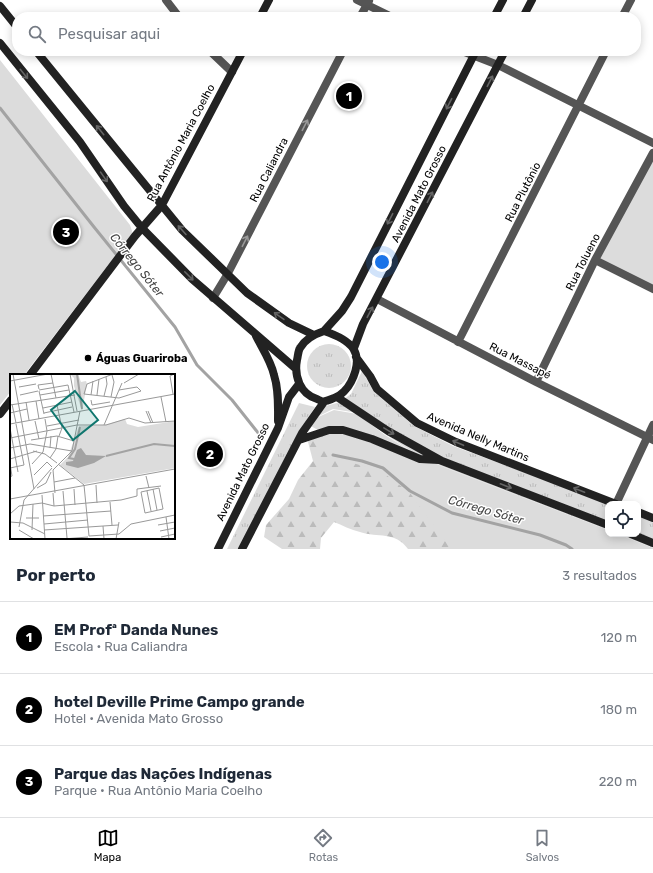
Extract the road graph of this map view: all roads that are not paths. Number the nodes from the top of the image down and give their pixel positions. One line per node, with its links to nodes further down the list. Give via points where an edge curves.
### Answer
1 (166, 0): 9 (street)
2 (269, 0): 10 (main road)
3 (357, 0): 7 (street)
4 (503, 0): 13 (main road)
5 (532, 0): 14 (main road)
6 (631, 0): 15 (street)
7 (368, 2): 11 (street); 12 (street)
8 (0, 6): 16 (main road)
9 (175, 12)
10 (263, 12)
11 (363, 12)
12 (384, 12)
13 (497, 12)
14 (526, 12)
15 (625, 12)
16 (12, 21)
17 (0, 43): 32 (main road, one-way to 32, via 80,142)
18 (40, 56): 31 (main road, one-way to 18)
19 (215, 56): 27 (street)
20 (240, 56): 27 (main road, Rua Antônio Maria Coelho)
21 (340, 56): 34 (street, Rua Caliandra, one-way to 21)
22 (474, 56): 38 (main road, Avenida Mato Grosso, one-way to 38, via 351,297)
23 (479, 56): 26 (street)
24 (502, 56): 26 (main road, Avenida Mato Grosso)
25 (604, 56): 28 (street, Rua Plutônio)
26 (498, 65): 28 (street); 37 (main road, Avenida Mato Grosso, one-way to 26)
27 (232, 72): 31 (main road, Rua Antônio Maria Coelho)
28 (579, 105): 29 (street); 41 (street, Rua Plutônio)
29 (653, 143)
30 (653, 153): 33 (street, Rua Tolueno)
31 (162, 205): 32 (main road, Rua Antônio Maria Coelho); 34 (main road, one-way to 31, via 182,230)
32 (142, 228): 36 (main road, one-way to 36); 45 (main road, Rua Antônio Maria Coelho)
33 (595, 260): 35 (street); 46 (street, Rua Tolueno)
34 (227, 275): 36 (street, Rua Caliandra); 40 (main road, one-way to 34, via 289,323)
35 (653, 289)
36 (213, 298): 39 (main road)
37 (377, 299): 41 (street, Rua Massapé); 42 (main road, Avenida Mato Grosso, one-way to 37, via 363,324)
38 (324, 331): 40 (main road); 42 (main road, via 341,336)
39 (254, 332): 44 (main road); 53 (main road, via 274,374 278,396)
40 (314, 334): 44 (main road, via 299,348)
41 (458, 342): 46 (street, Rua Massapé)
42 (354, 348): 43 (main road)
43 (356, 357): 48 (main road, via 356,373 349,387); 57 (main road, Avenida Nelly Martins, one-way to 43, via 456,442 416,423 377,389)
44 (295, 368): 47 (main road)
45 (31, 374)
46 (536, 382): 54 (street, Rua Massapé)
47 (299, 384): 50 (main road, via 310,396); 53 (main road, Avenida Mato Grosso, via 289,397)
48 (337, 397): 50 (main road); 56 (main road, one-way to 56, via 388,431)
49 (10, 401): 51 (main road)
50 (324, 402): 55 (main road)
51 (0, 414)
52 (653, 425): 54 (street)
53 (278, 428): 64 (main road, Avenida Mato Grosso)
54 (650, 439): 58 (street)
55 (299, 440): 56 (main road, via 329,430 343,430 420,459); 65 (main road)
56 (442, 460): 61 (main road, one-way to 61)
57 (608, 501)
58 (618, 501)
59 (641, 513): 60 (main road)
60 (653, 518)
61 (605, 523)
62 (638, 537): 63 (main road)
63 (653, 543)
64 (218, 549)
65 (242, 549)

